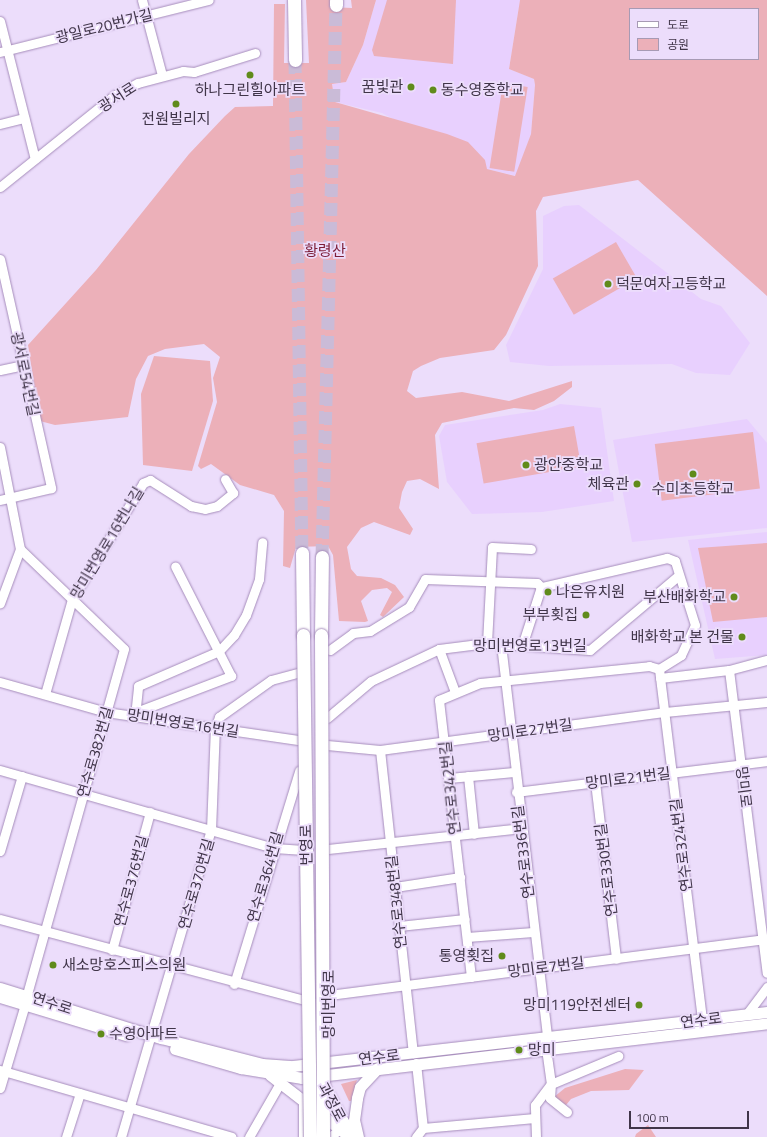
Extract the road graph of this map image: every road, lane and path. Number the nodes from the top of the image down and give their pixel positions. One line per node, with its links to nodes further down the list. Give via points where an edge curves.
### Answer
1 (142, 0): 4 (street)
2 (209, 0): 4 (street, 광일로20번가길)
3 (294, 0): 8 (highway)
4 (146, 16): 6 (street, 광일로20번가길); 9 (street)
5 (0, 21): 6 (street)
6 (4, 52): 10 (street)
7 (255, 53): 9 (street, 광서로, via 194,72)
8 (295, 60)
9 (162, 75): 12 (street, 광서로, via 116,95)
10 (24, 118): 11 (street); 12 (street)
11 (0, 124)
12 (35, 159): 13 (street, 광서로)
13 (0, 187)
14 (0, 259): 15 (street, 광서로54번길)
15 (23, 365): 16 (street); 19 (street, 광서로54번길, via 50,488)
16 (0, 370)
17 (0, 447): 19 (street)
18 (224, 479): 30 (street, 망미번영로16번나길, via 233,493 217,506 205,509 191,506 150,480 143,483)
19 (11, 497): 20 (street); 22 (street)
20 (0, 500)
21 (262, 542): 37 (street, via 259,578 246,615)
22 (20, 549): 30 (street, 연수로382번길); 31 (street)
23 (532, 549): 28 (street, via 492,547)
24 (302, 554): 132 (highway, 번영로, bridge)
25 (322, 557): 133 (highway, 번영로, bridge)
26 (175, 566): 37 (street)
27 (678, 576): 29 (street, via 675,561 667,558); 34 (street, 망미번영로13번길, via 590,650); 40 (street, via 695,626 681,655)
28 (489, 582): 29 (street, via 537,583); 32 (street); 36 (street, via 424,579 409,607 370,631 353,633)
29 (541, 587): 34 (street)
30 (72, 599): 45 (street, 망미번영로16번나길); 48 (street, 연수로382번길, via 124,649)
31 (0, 603)
32 (487, 643): 33 (street, 망미번영로13번길); 35 (street, 망미번영로13번길)
33 (501, 644): 34 (street, 망미번영로13번길); 42 (street, 연수로336번길)
34 (522, 646)
35 (439, 649): 44 (street); 51 (street, 망미번영로13번길, via 371,681)
36 (330, 650)
37 (219, 651): 50 (street, via 138,686); 50 (street, via 231,676)
38 (767, 660): 39 (street)
39 (729, 670): 40 (street); 47 (street, 망미로)
40 (660, 673): 42 (street, via 649,666); 49 (street, 연수로324번길)
41 (297, 674): 51 (street, 망미번영로, via 301,668 324,668); 52 (street, 망미번영로, via 271,680 219,717); 54 (street, 망미번영로)
42 (504, 680): 44 (street, via 480,683); 53 (street, 연수로336번길)
43 (0, 682): 45 (street, 망미번영로16번길)
44 (455, 692): 55 (street, 연수로342번길, via 439,700)
45 (45, 694): 48 (street, 망미번영로16번길)
46 (767, 702): 47 (street, 망미로27번길)
47 (734, 707): 49 (street, 망미로27번길); 59 (street, 망미로)
48 (106, 712): 50 (street, 망미번영로16번길); 69 (street, 연수로382번길)
49 (665, 712): 53 (street, 망미로27번길); 63 (street, 연수로324번길)
50 (136, 714): 52 (street, 망미번영로16번길)
51 (327, 718): 56 (street, 망미번영로)
52 (215, 728): 54 (street, 망미번영로16번길); 72 (street, 연수로370번길)
53 (509, 732): 55 (street, 망미로27번길); 62 (street, 연수로336번길)
54 (298, 740): 61 (street, 망미번영로)
55 (445, 742): 57 (street, 망미로27번길); 66 (street, 연수로342번길)
56 (327, 745): 57 (street, 망미로27번길); 77 (street, 망미번영로)
57 (380, 750): 75 (street, 연수로348번길)
58 (767, 761): 59 (street, 망미로21번길)
59 (741, 765): 63 (street, 망미로21번길); 88 (street, 망미로)
60 (0, 770): 64 (street)
61 (299, 771): 76 (street, 연수로364번길); 78 (street, 망미번영로)
62 (514, 772): 65 (street); 68 (street, 연수로336번길)
63 (672, 773): 67 (street, 망미로21번길); 89 (street, 연수로324번길)
64 (22, 776): 69 (street); 79 (street)
65 (468, 776): 66 (street); 73 (street)
66 (449, 778): 74 (street, 연수로342번길)
67 (595, 782): 68 (street, 망미로21번길); 91 (street, 연수로330번길)
68 (516, 792): 71 (street, 연수로336번길)
69 (83, 794): 70 (street); 85 (street, 연수로382번길)
70 (150, 812): 72 (street); 90 (street, 연수로376번길)
71 (520, 828): 73 (street); 86 (street, 연수로336번길)
72 (211, 830): 76 (street); 92 (street, 연수로370번길)
73 (474, 834): 74 (street)
74 (456, 836): 75 (street); 80 (street, 연수로342번길)
75 (390, 843): 77 (street); 81 (street, 연수로348번길)
76 (274, 848): 78 (street); 96 (street, 연수로364번길)
77 (328, 849): 100 (street, 망미번영로)
78 (300, 850): 103 (street, 망미번영로)
79 (0, 851)
80 (460, 877): 81 (street); 82 (street, 연수로342번길)
81 (395, 887): 84 (street, 연수로348번길)
82 (465, 918): 84 (street); 87 (street, 연수로342번길)
83 (0, 919): 85 (street)
84 (399, 926): 97 (street, 연수로348번길)
85 (45, 931): 90 (street); 102 (street, 연수로382번길)
86 (533, 932): 87 (street); 93 (street, 연수로336번길)
87 (467, 937): 95 (street, 연수로342번길)
88 (765, 939): 89 (street, 망미로7번길); 94 (street, 망미로)
89 (693, 949): 91 (street, 망미로7번길); 106 (street, 연수로324번길)
90 (112, 950): 92 (street)
91 (616, 959): 93 (street, 망미로7번길)
92 (172, 967): 96 (street); 108 (street, 연수로370번길)
93 (538, 968): 95 (street, 망미로7번길); 109 (street, 연수로336번길)
94 (767, 973)
95 (471, 977): 97 (street, 망미로7번길)
96 (234, 984): 103 (street)
97 (406, 986): 100 (street, 망미로7번길); 111 (street, 연수로348번길)
98 (767, 987): 105 (street)
99 (0, 988): 102 (main road, 연수로)
100 (329, 995): 112 (street, 망미번영로, via 329,1049)
101 (0, 997): 102 (main road, 연수로)
102 (26, 999): 108 (main road, 연수로); 114 (street, 연수로382번길)
103 (302, 1002): 112 (street, 망미번영로, via 303,1052); 112 (street, via 315,1003)
104 (767, 1012): 105 (main road, 연수로)
105 (746, 1015): 106 (main road, 연수로)
106 (702, 1020): 109 (main road, 연수로)
107 (767, 1024): 109 (main road, 연수로)
108 (151, 1039): 112 (main road, 연수로, via 262,1064); 115 (main road, 연수로); 122 (street, 연수로370번길)
109 (546, 1044): 111 (main road, 연수로); 118 (street, 연수로336번길)
110 (618, 1056): 118 (street)
111 (415, 1058): 112 (main road, 연수로); 113 (main road, 연수로); 125 (street, 연수로)
112 (318, 1065): 116 (main road, 과정로)
113 (378, 1068): 116 (main road, 연수로); 136 (main road, via 360,1087 354,1120)
114 (2, 1071): 119 (street, 연수로382번길); 120 (street)
115 (269, 1074): 116 (main road, 연수로); 117 (main road)
116 (319, 1076): 135 (main road, 과정로)
117 (280, 1083): 121 (main road); 130 (street)
118 (551, 1084): 123 (street, 연수로336번길, via 550,1098); 124 (street, via 535,1105)
119 (0, 1088)
120 (80, 1093): 122 (street); 127 (street)
121 (302, 1100): 126 (main road); 131 (street)
122 (130, 1108): 128 (street, 연수로370번길); 129 (street)
123 (567, 1112)
124 (535, 1118): 125 (street); 138 (street)
125 (423, 1128): 137 (street)
126 (340, 1129): 134 (street); 135 (main road)
127 (66, 1137)
128 (121, 1137)
129 (232, 1137)
130 (249, 1137)
131 (303, 1137)
132 (310, 1137)
133 (323, 1137)
134 (330, 1137)
135 (352, 1137)
136 (358, 1137)
137 (416, 1137)
138 (536, 1137)

